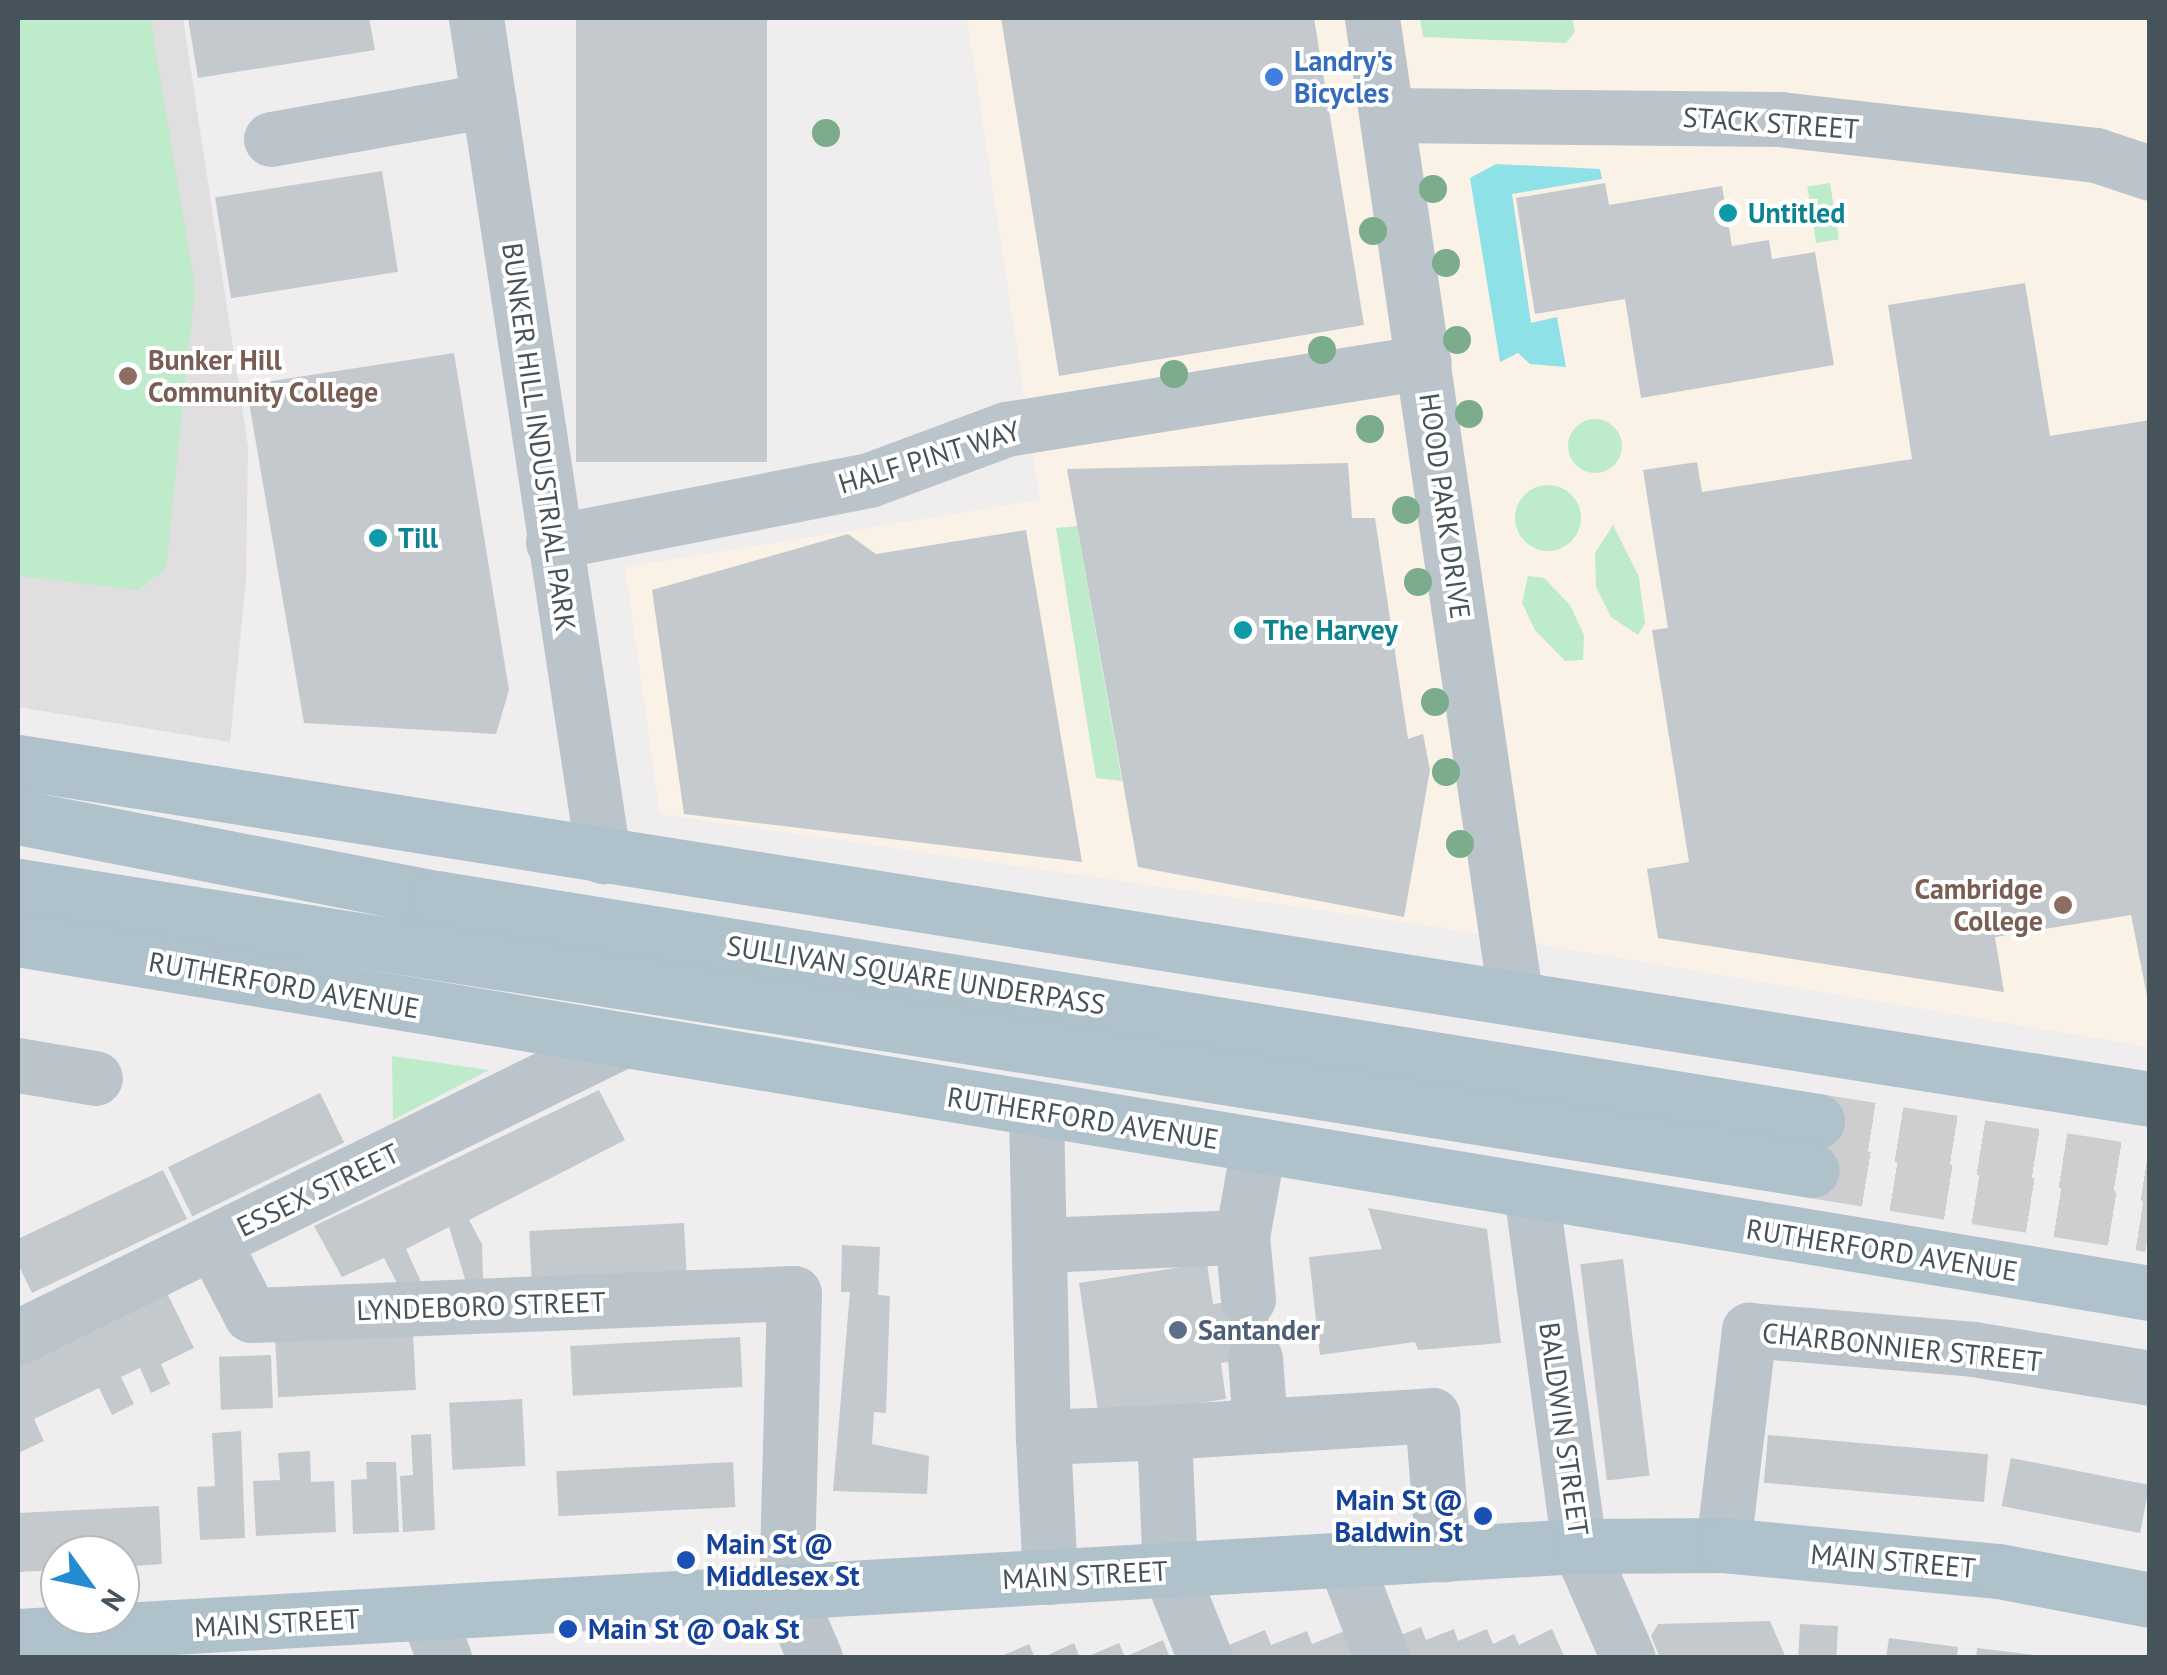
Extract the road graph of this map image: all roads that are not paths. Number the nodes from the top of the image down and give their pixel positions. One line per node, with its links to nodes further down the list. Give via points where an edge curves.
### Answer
1 (476, 18): 3 (street, BUNKER HILL INDUSTRIAL PARK)
2 (1372, 18): 4 (street, HOOD PARK DRIVE)
3 (489, 100): 5 (street); 8 (street, BUNKER HILL INDUSTRIAL PARK)
4 (1388, 115): 6 (street, STACK STREET, via 1780,119 2096,156); 7 (street, HOOD PARK DRIVE)
5 (271, 139)
6 (2150, 173)
7 (1424, 362): 8 (street, HALF PINT WAY, via 1006,429 869,480); 14 (street, HOOD PARK DRIVE)
8 (553, 542): 11 (street, BUNKER HILL INDUSTRIAL PARK)
9 (18, 762): 11 (main road)
10 (18, 817): 12 (main road, SULLIVAN SQUARE UNDERPASS, via 1814,1146)
11 (602, 856): 14 (main road)
12 (18, 886)
13 (18, 939): 15 (main road, RUTHERFORD AVENUE)
14 (1515, 994): 18 (main road)
15 (619, 1042): 19 (main road, RUTHERFORD AVENUE); 23 (street, ESSEX STREET)
16 (18, 1065): 17 (street)
17 (94, 1078)
18 (2150, 1099)
19 (1036, 1111): 20 (main road, RUTHERFORD AVENUE); 24 (street)
20 (1258, 1147): 21 (main road, RUTHERFORD AVENUE); 22 (street)
21 (1531, 1192): 25 (main road, RUTHERFORD AVENUE); 33 (street, BALDWIN STREET)
22 (1242, 1237): 24 (street); 26 (street)
23 (213, 1242): 27 (street, ESSEX STREET); 39 (street, LYNDEBORO STREET, via 251,1315 794,1293)
24 (1039, 1244): 32 (street)
25 (2150, 1293)
26 (1248, 1299)
27 (18, 1338)
28 (1255, 1358): 30 (street)
29 (2150, 1378): 34 (street, CHARBONNIER STREET, via 1972,1349 1749,1330)
30 (1260, 1426): 31 (street); 35 (street, via 1432,1415)
31 (1164, 1432): 32 (street); 37 (street)
32 (1043, 1437): 38 (street)
33 (1578, 1546): 34 (main road, MAIN STREET); 35 (main road, MAIN STREET); 47 (street, BALDWIN STREET)
34 (1723, 1546): 40 (main road, MAIN STREET, via 1999,1571)
35 (1443, 1555): 36 (main road, MAIN STREET)
36 (1345, 1561): 37 (main road, MAIN STREET); 46 (street)
37 (1170, 1572): 38 (main road, MAIN STREET); 45 (street)
38 (1050, 1577): 39 (main road, MAIN STREET)
39 (786, 1590): 42 (main road, MAIN STREET); 44 (street)
40 (2150, 1600)
41 (18, 1636): 43 (main road, MAIN STREET)
42 (436, 1637): 43 (main road, MAIN STREET)
43 (89, 1645)
44 (816, 1658)
45 (1205, 1658)
46 (1382, 1658)
47 (1628, 1658)

